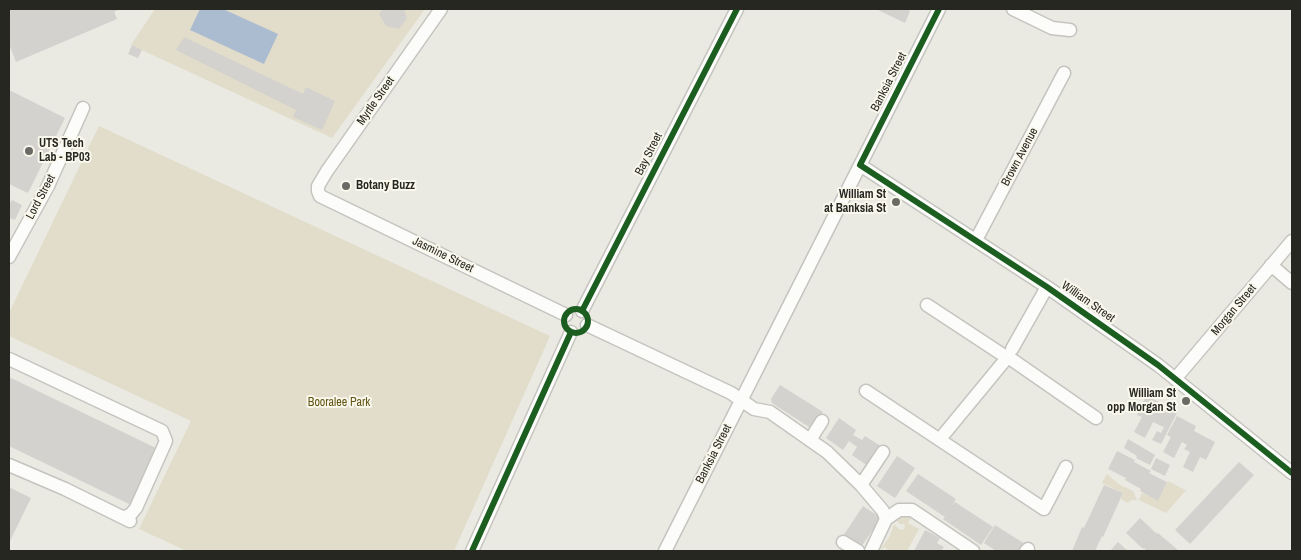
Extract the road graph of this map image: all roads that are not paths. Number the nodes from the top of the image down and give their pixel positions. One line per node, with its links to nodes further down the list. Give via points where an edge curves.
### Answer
1 (440, 9): 9 (street, Myrtle Street, via 327,171 318,186)
2 (737, 9): 17 (street, Bay Street)
3 (939, 9): 8 (street, Banksia Street)
4 (1013, 9): 5 (street, via 1052,28)
5 (1070, 30)
6 (1064, 73): 10 (street, Brown Avenue)
7 (83, 108): 12 (street, Lord Street, via 48,186)
8 (860, 165): 10 (street, William Street); 25 (street, Banksia Street)
9 (320, 196): 18 (street, Jasmine Street)
10 (976, 240): 15 (street, William Street)
11 (1292, 241): 13 (street, Morgan Street)
12 (9, 257)
13 (1271, 265): 14 (street); 23 (street, Morgan Street)
14 (1292, 283)
15 (1047, 287): 21 (street); 23 (street, William Street)
16 (927, 306): 21 (street)
17 (582, 311): 18 (street, via 573,310); 19 (street, via 587,317)
18 (566, 314): 20 (street, via 564,324)
19 (587, 326): 20 (street, via 580,332); 25 (street)
20 (571, 332): 38 (street)
21 (1008, 356): 26 (street); 28 (street)
22 (9, 359): 31 (street, via 162,431 166,441 136,508 127,520)
23 (1175, 379): 33 (street, William Street)
24 (866, 391): 28 (street)
25 (742, 400): 29 (street, via 754,409 770,412); 39 (street, Banksia Street)
26 (1096, 418)
27 (822, 421): 29 (street)
28 (940, 439): 32 (street, via 1044,509)
29 (810, 440): 34 (street)
30 (883, 452): 34 (street)
31 (9, 465)
32 (1066, 467)
33 (1292, 472)
34 (862, 485): 35 (street)
35 (886, 519): 37 (street, via 899,510 912,510); 41 (street)
36 (843, 542): 40 (street)
37 (953, 546): 42 (street)
38 (472, 551)
39 (665, 551)
40 (858, 551)
41 (871, 551)
42 (973, 551)

